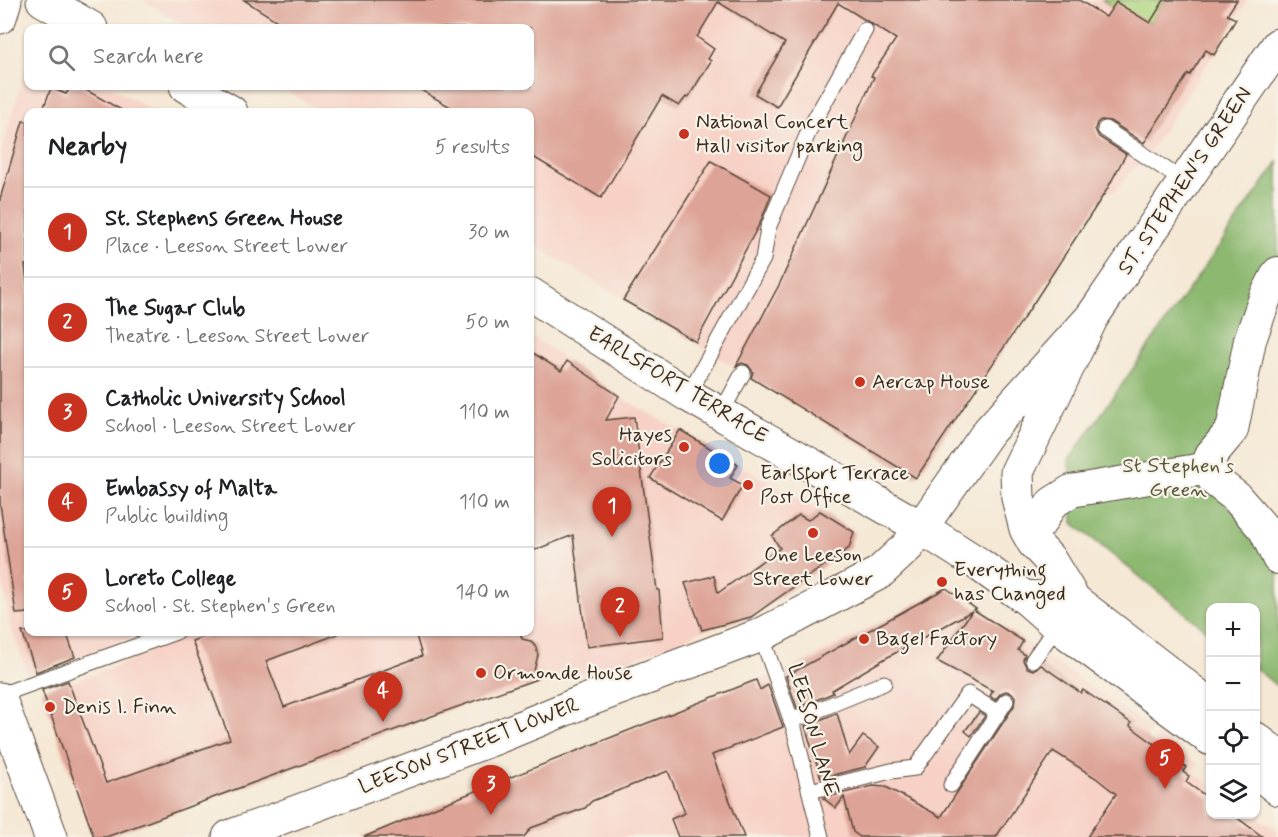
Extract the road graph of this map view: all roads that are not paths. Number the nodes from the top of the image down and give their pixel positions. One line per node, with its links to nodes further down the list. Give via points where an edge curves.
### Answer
1 (5, 0): 3 (main road)
2 (43, 0): 4 (main road)
3 (0, 17)
4 (84, 24)
5 (865, 30): 15 (lane, via 811,126 768,228 763,259)
6 (1278, 45): 10 (main road, ST. STEPHEN'S GREEN)
7 (193, 90): 8 (main road)
8 (224, 108)
9 (1105, 129): 10 (lane)
10 (1185, 182): 13 (main road, ST. STEPHEN'S GREEN)
11 (1278, 273): 17 (street, via 1251,340 1232,430 1211,455)
12 (534, 297): 15 (main road, EARLSFORT TERRACE)
13 (1092, 317): 19 (main road, ST. STEPHEN'S GREEN, via 989,431); 21 (main road, ST. STEPHEN'S GREEN, via 1017,472 1018,498 1026,529 1049,559)
14 (743, 373): 16 (lane)
15 (688, 395): 16 (main road, EARLSFORT TERRACE)
16 (721, 414): 19 (main road, EARLSFORT TERRACE)
17 (1209, 468): 18 (street, via 1071,491 1052,503); 20 (street, via 1214,480 1236,497 1265,530)
18 (1040, 523)
19 (922, 528): 21 (main road, via 1024,597); 22 (main road, LEESON STREET LOWER, via 909,546 879,573)
20 (1278, 558)
21 (1066, 613): 24 (lane); 27 (main road, ST. STEPHEN'S GREEN); 29 (street, ST. STEPHEN'S GREEN)
22 (761, 635): 28 (lane, LEESON LANE); 36 (main road, LEESON STREET LOWER)
23 (142, 637): 26 (lane)
24 (1033, 660)
25 (884, 683): 28 (lane)
26 (0, 697): 37 (main road)
27 (1206, 702)
28 (791, 721): 35 (lane, LEESON LANE)
29 (1206, 736)
30 (1260, 742): 31 (main road)
31 (1278, 756)
32 (1260, 775): 34 (street)
33 (951, 785): 35 (lane, via 1002,707 968,694 915,768)
34 (1278, 789)
35 (810, 791): 38 (lane, LEESON LANE)
36 (239, 835)
37 (51, 837)
38 (822, 837)

